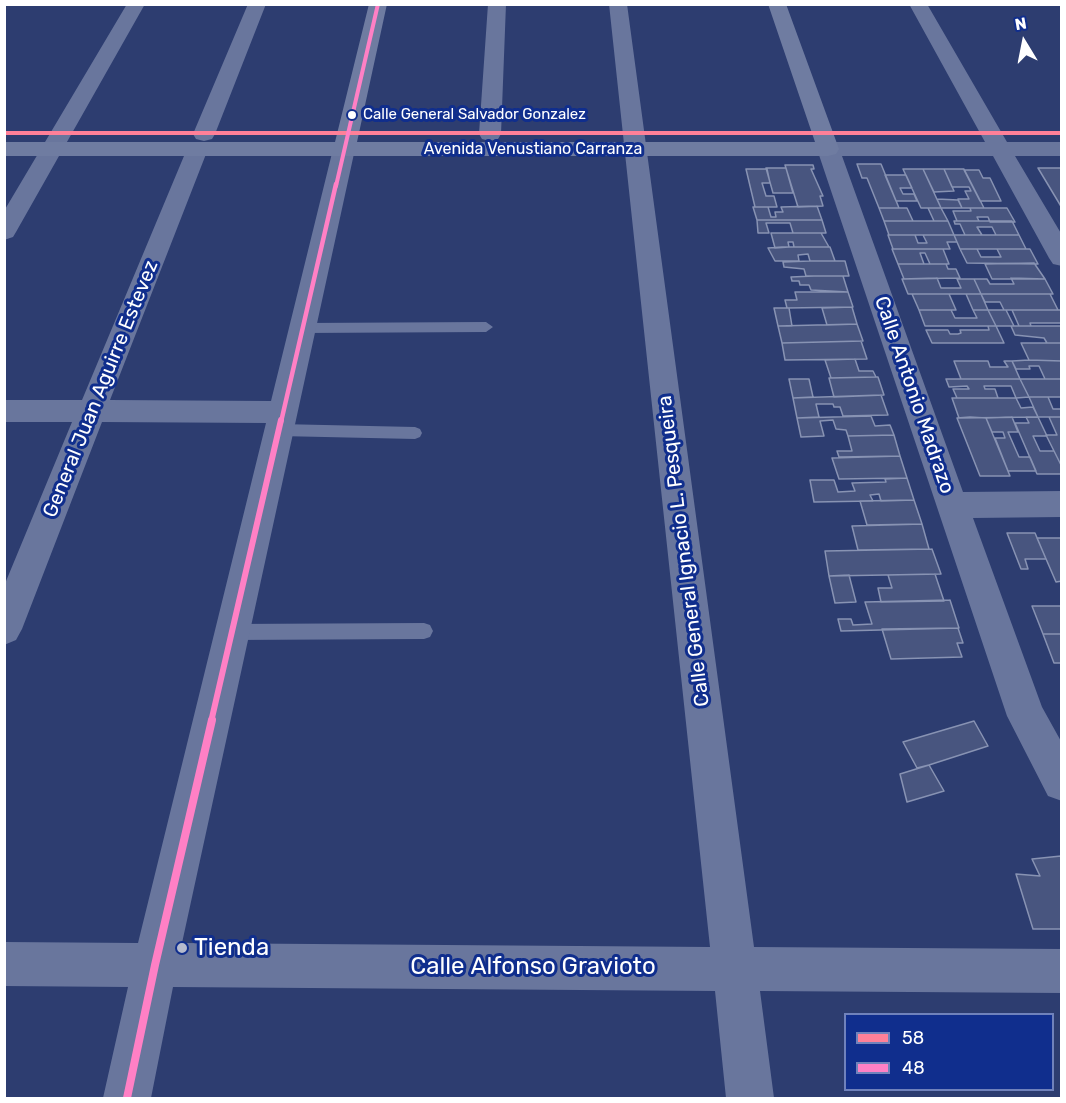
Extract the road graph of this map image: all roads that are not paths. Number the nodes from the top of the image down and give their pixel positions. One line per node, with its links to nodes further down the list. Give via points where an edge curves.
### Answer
1 (136, 4): 11 (street)
2 (257, 4): 15 (street, General Juan Aguirre Estevez)
3 (378, 4): 16 (street)
4 (497, 4): 10 (street)
5 (618, 4): 12 (street, Calle General Ignacio L. Pesqueira)
6 (777, 4): 13 (street, Calle Antonio Madrazo)
7 (918, 4): 14 (street)
8 (4, 133): 11 (street, Avenida Venustiano Carranza)
9 (1062, 133): 14 (street, Avenida Venustiano Carranza)
10 (490, 134): 12 (street, Avenida Venustiano Carranza); 16 (street, Avenida Venustiano Carranza)
11 (56, 141): 15 (street, Avenida Venustiano Carranza); 17 (street, Avenida Venustiano Carranza); 19 (street)
12 (636, 141): 13 (street, Avenida Venustiano Carranza); 16 (street, Avenida Venustiano Carranza); 35 (street, Calle General Ignacio L. Pesqueira)
13 (825, 141): 14 (street, Avenida Venustiano Carranza); 28 (street, Calle Antonio Madrazo)
14 (995, 141): 18 (street, Avenida Venustiano Carranza); 20 (street)
15 (201, 142): 16 (street, Avenida Venustiano Carranza); 24 (street, General Juan Aguirre Estevez)
16 (346, 142): 22 (street)
17 (4, 149)
18 (1062, 149)
19 (4, 232)
20 (1062, 258)
21 (486, 327): 22 (lane)
22 (303, 328): 25 (street)
23 (4, 411): 24 (street)
24 (92, 411): 25 (street); 29 (street, General Juan Aguirre Estevez)
25 (281, 421): 26 (lane); 31 (street)
26 (416, 433)
27 (1062, 504): 28 (street)
28 (953, 505): 32 (street, Calle Antonio Madrazo, via 1026,716)
29 (4, 628)
30 (424, 631): 31 (lane)
31 (231, 632): 34 (street)
32 (1062, 782)
33 (4, 964): 34 (street, Calle Alfonso Gravioto)
34 (155, 965): 35 (street, Calle Alfonso Gravioto); 37 (street)
35 (734, 969): 36 (street, Calle Alfonso Gravioto); 38 (street, Calle General Ignacio L. Pesqueira)
36 (1062, 972)
37 (127, 1098)
38 (750, 1098)

